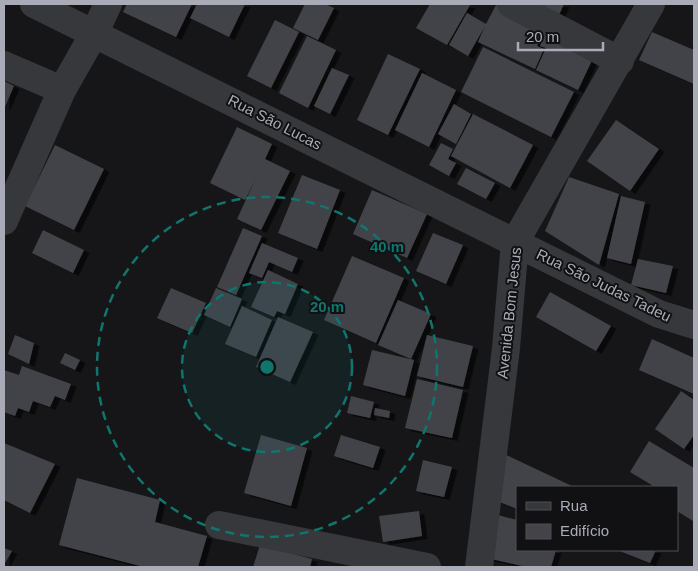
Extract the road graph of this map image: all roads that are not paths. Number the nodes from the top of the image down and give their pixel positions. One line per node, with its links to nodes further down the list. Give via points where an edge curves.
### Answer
1 (34, 4): 5 (street, Rua São Lucas)
2 (108, 4): 5 (street)
3 (511, 4): 6 (street)
4 (651, 4): 6 (street, Avenida Bom Jesus)
5 (95, 32): 8 (street); 10 (street, Rua São Lucas)
6 (620, 61): 10 (street, Avenida Bom Jesus)
7 (4, 65): 8 (street)
8 (62, 90): 9 (street)
9 (4, 221)
10 (515, 242): 11 (street, Rua São Judas Tadeu, via 659,314); 14 (street, Avenida Bom Jesus, via 506,348)
11 (694, 326)
12 (219, 525): 13 (street)
13 (427, 567)
14 (479, 567)

